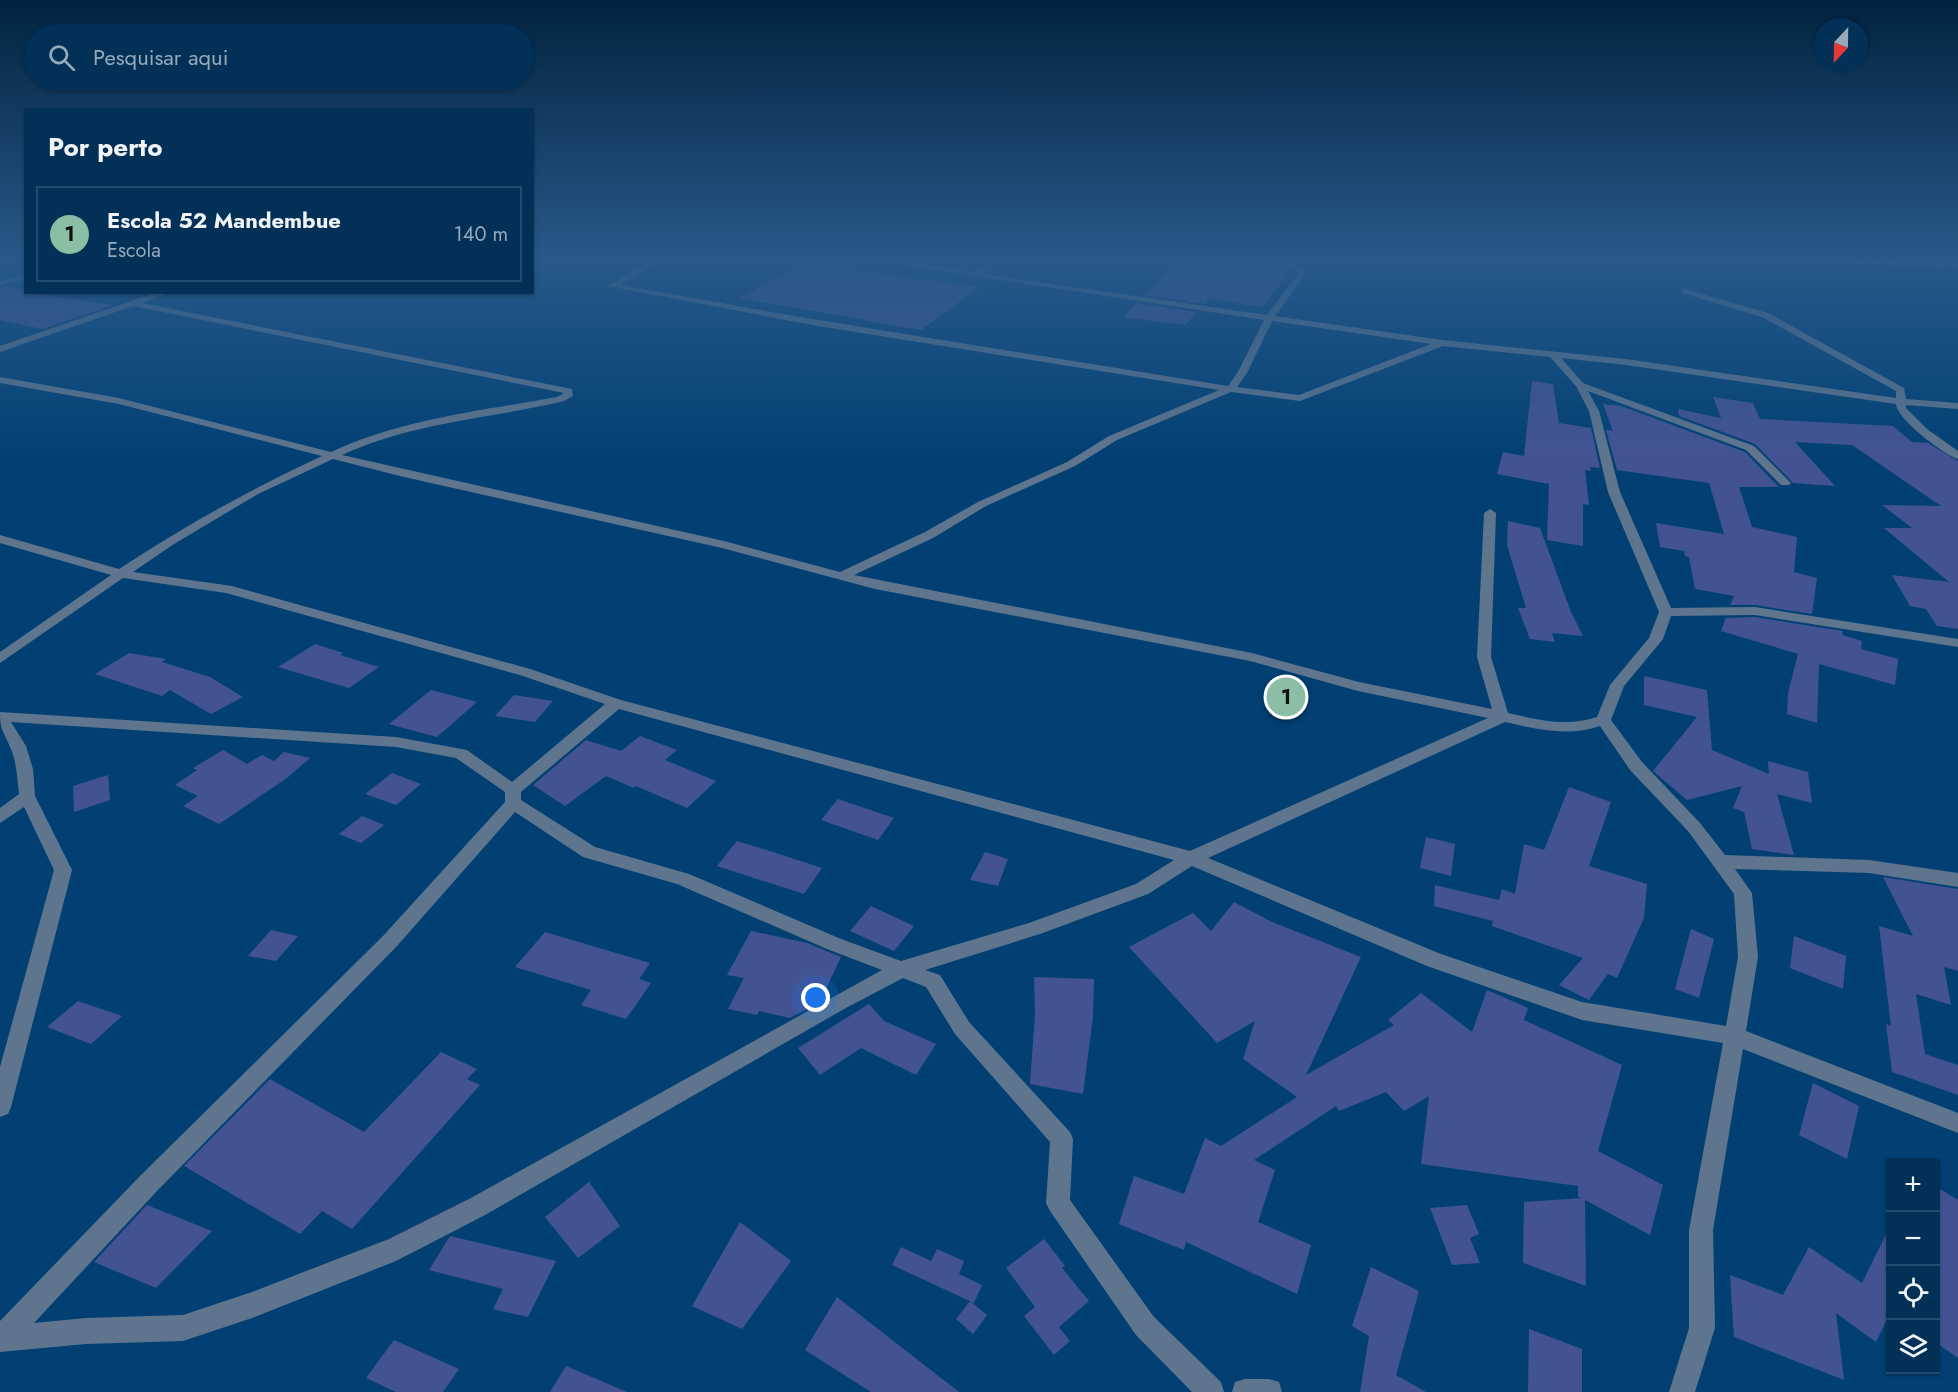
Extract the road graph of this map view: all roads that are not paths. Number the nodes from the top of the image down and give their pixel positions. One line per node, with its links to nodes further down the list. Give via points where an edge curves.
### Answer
1 (72, 325): 8 (street)
2 (238, 325): 15 (street, via 570,392 560,399 403,428)
3 (830, 325): 12 (street)
4 (1266, 325): 12 (street)
5 (1323, 325): 7 (street)
6 (1783, 325): 13 (street, via 1901,390)
7 (1442, 343): 9 (street); 12 (street, via 1300,398)
8 (0, 349)
9 (1554, 356): 11 (street); 13 (street, via 1626,362)
10 (0, 380): 15 (street, via 119,401)
11 (1580, 385): 17 (street, via 1750,448); 22 (street, via 1594,411 1614,492)
12 (1230, 389): 21 (street, via 1113,438 1071,464 982,504 929,535)
13 (1903, 402): 14 (street); 16 (street, via 1901,409)
14 (1956, 407)
15 (333, 455): 20 (street, via 254,492); 21 (street)
16 (1958, 456)
17 (1785, 483)
18 (1490, 513): 27 (street, via 1484,657)
19 (0, 539): 20 (street)
20 (122, 574): 24 (street); 25 (street, via 237,592 525,672)
21 (842, 576): 27 (street, via 1252,657 1358,686)
22 (1666, 612): 23 (street, via 1755,611); 28 (street, via 1656,639 1617,685)
23 (1958, 643)
24 (0, 659)
25 (616, 703): 30 (street); 32 (street)
26 (1, 717): 29 (street, via 26,769); 30 (street, via 396,742 461,754)
27 (1502, 717): 28 (street, via 1579,728); 32 (street)
28 (1603, 720): 33 (street, via 1636,766 1694,827)
29 (27, 796): 31 (street); 37 (street, via 63,870 63,880)
30 (513, 796): 35 (street, via 589,852 683,879 834,944); 39 (street, via 390,941)
31 (0, 817)
32 (1191, 858): 35 (street, via 1142,889 1033,929); 36 (street, via 1434,960 1582,1011)
33 (1718, 862): 34 (street, via 1785,862 1930,874); 36 (street, via 1743,892 1748,957)
34 (1958, 880)
35 (904, 968): 39 (street, via 396,1250 183,1328); 40 (street, via 933,981 962,1028 1062,1139 1058,1203 1145,1326)
36 (1734, 1036): 38 (street); 43 (street, via 1701,1230 1702,1328)
37 (0, 1107)
38 (1958, 1123)
39 (0, 1339)
40 (1211, 1392)
41 (1245, 1392): 42 (street)
42 (1269, 1392)
43 (1682, 1392)

